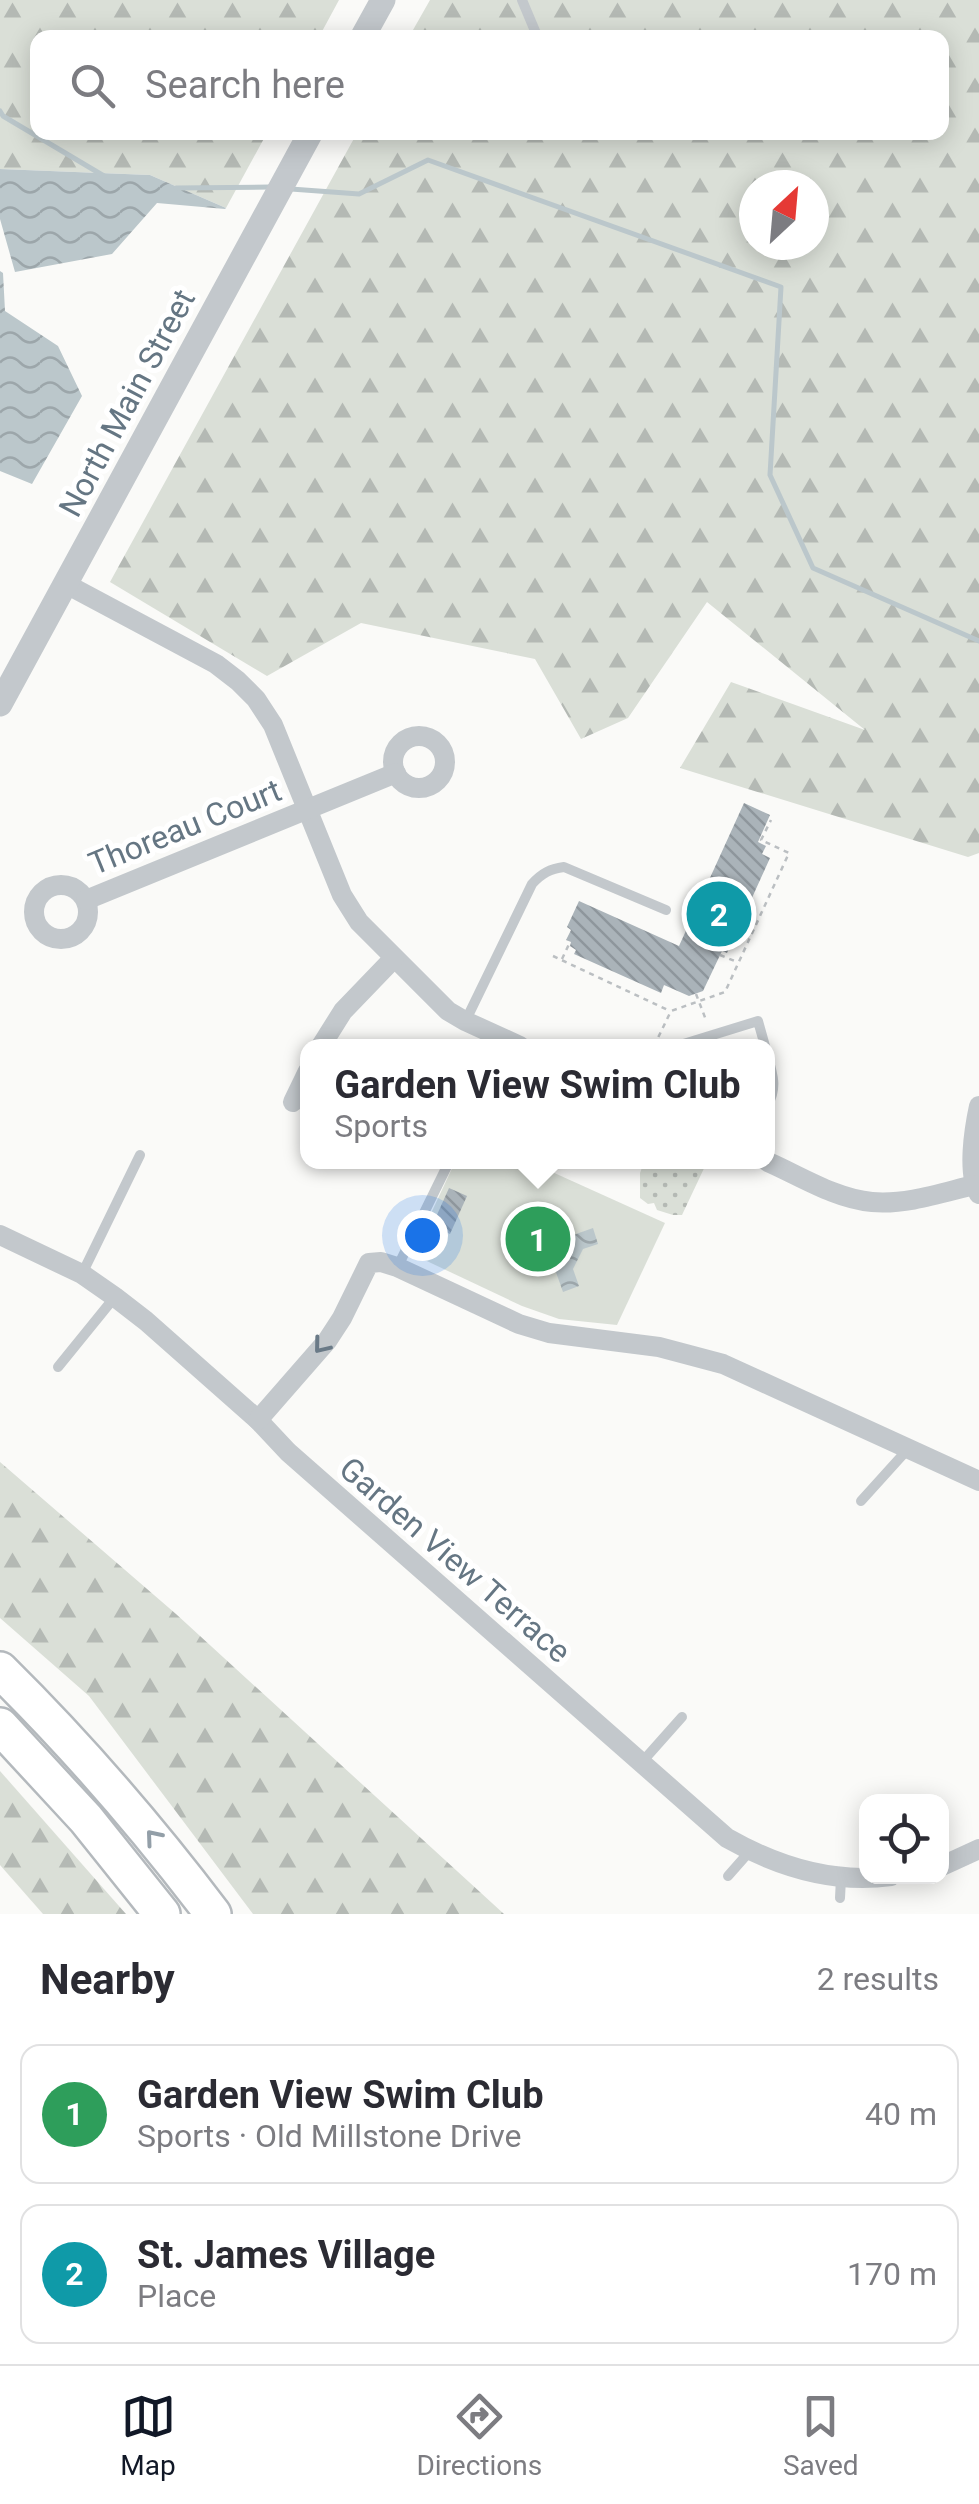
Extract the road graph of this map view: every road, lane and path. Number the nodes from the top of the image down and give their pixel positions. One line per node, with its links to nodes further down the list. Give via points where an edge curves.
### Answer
1 (383, 0): 3 (street)
2 (522, 0): 4 (lane)
3 (366, 30)
4 (535, 30)
5 (308, 140): 6 (street, North Main Street)
6 (66, 584): 7 (street, North Main Street); 9 (street, via 238,681 273,725)
7 (0, 704)
8 (396, 773): 9 (street, Thoreau Court)
9 (308, 808): 11 (street, Thoreau Court); 16 (street, via 342,895)
10 (771, 820): 18 (path, via 761,840 789,853)
11 (86, 900)
12 (666, 910): 22 (lane, via 564,867 552,868 532,884)
13 (570, 942): 17 (path)
14 (720, 955): 18 (path)
15 (553, 956): 17 (path)
16 (394, 958): 22 (street); 24 (street)
17 (562, 960): 21 (path)
18 (738, 963): 20 (path, via 726,992)
19 (696, 994): 20 (path)
20 (699, 1002): 21 (path); 23 (path)
21 (671, 1011): 26 (path)
22 (465, 1021): 25 (street)
23 (712, 1035): 27 (lane); 28 (lane, via 758,1021)
24 (325, 1039)
25 (505, 1039)
26 (657, 1039)
27 (699, 1039)
28 (763, 1039)
29 (300, 1088): 30 (street)
30 (293, 1102)
31 (979, 1106): 35 (street)
32 (140, 1156): 40 (lane)
33 (775, 1165): 35 (street, via 868,1202)
34 (446, 1169): 39 (lane)
35 (976, 1190)
36 (436, 1227): 38 (path)
37 (0, 1235): 40 (street, Garden View Terrace)
38 (421, 1260)
39 (397, 1267): 43 (street, one-way to 43, via 369,1263 327,1341); 44 (street, via 518,1324 723,1364)
40 (82, 1274): 41 (street, Garden View Terrace)
41 (115, 1297): 42 (lane); 43 (street, Garden View Terrace)
42 (58, 1366)
43 (258, 1420): 50 (street, Garden View Terrace)
44 (909, 1448): 45 (street); 46 (lane)
45 (979, 1481)
46 (861, 1501)
47 (0, 1670): 57 (highway, one-way to 47, via 100,1773)
48 (682, 1717): 50 (lane)
49 (0, 1726): 56 (highway)
50 (641, 1763): 52 (street, Garden View Terrace)
51 (979, 1850): 53 (street)
52 (750, 1851): 54 (lane); 55 (street, Garden View Terrace, via 841,1888)
53 (949, 1863)
54 (728, 1876)
55 (859, 1884)
56 (162, 1914)
57 (213, 1914)

